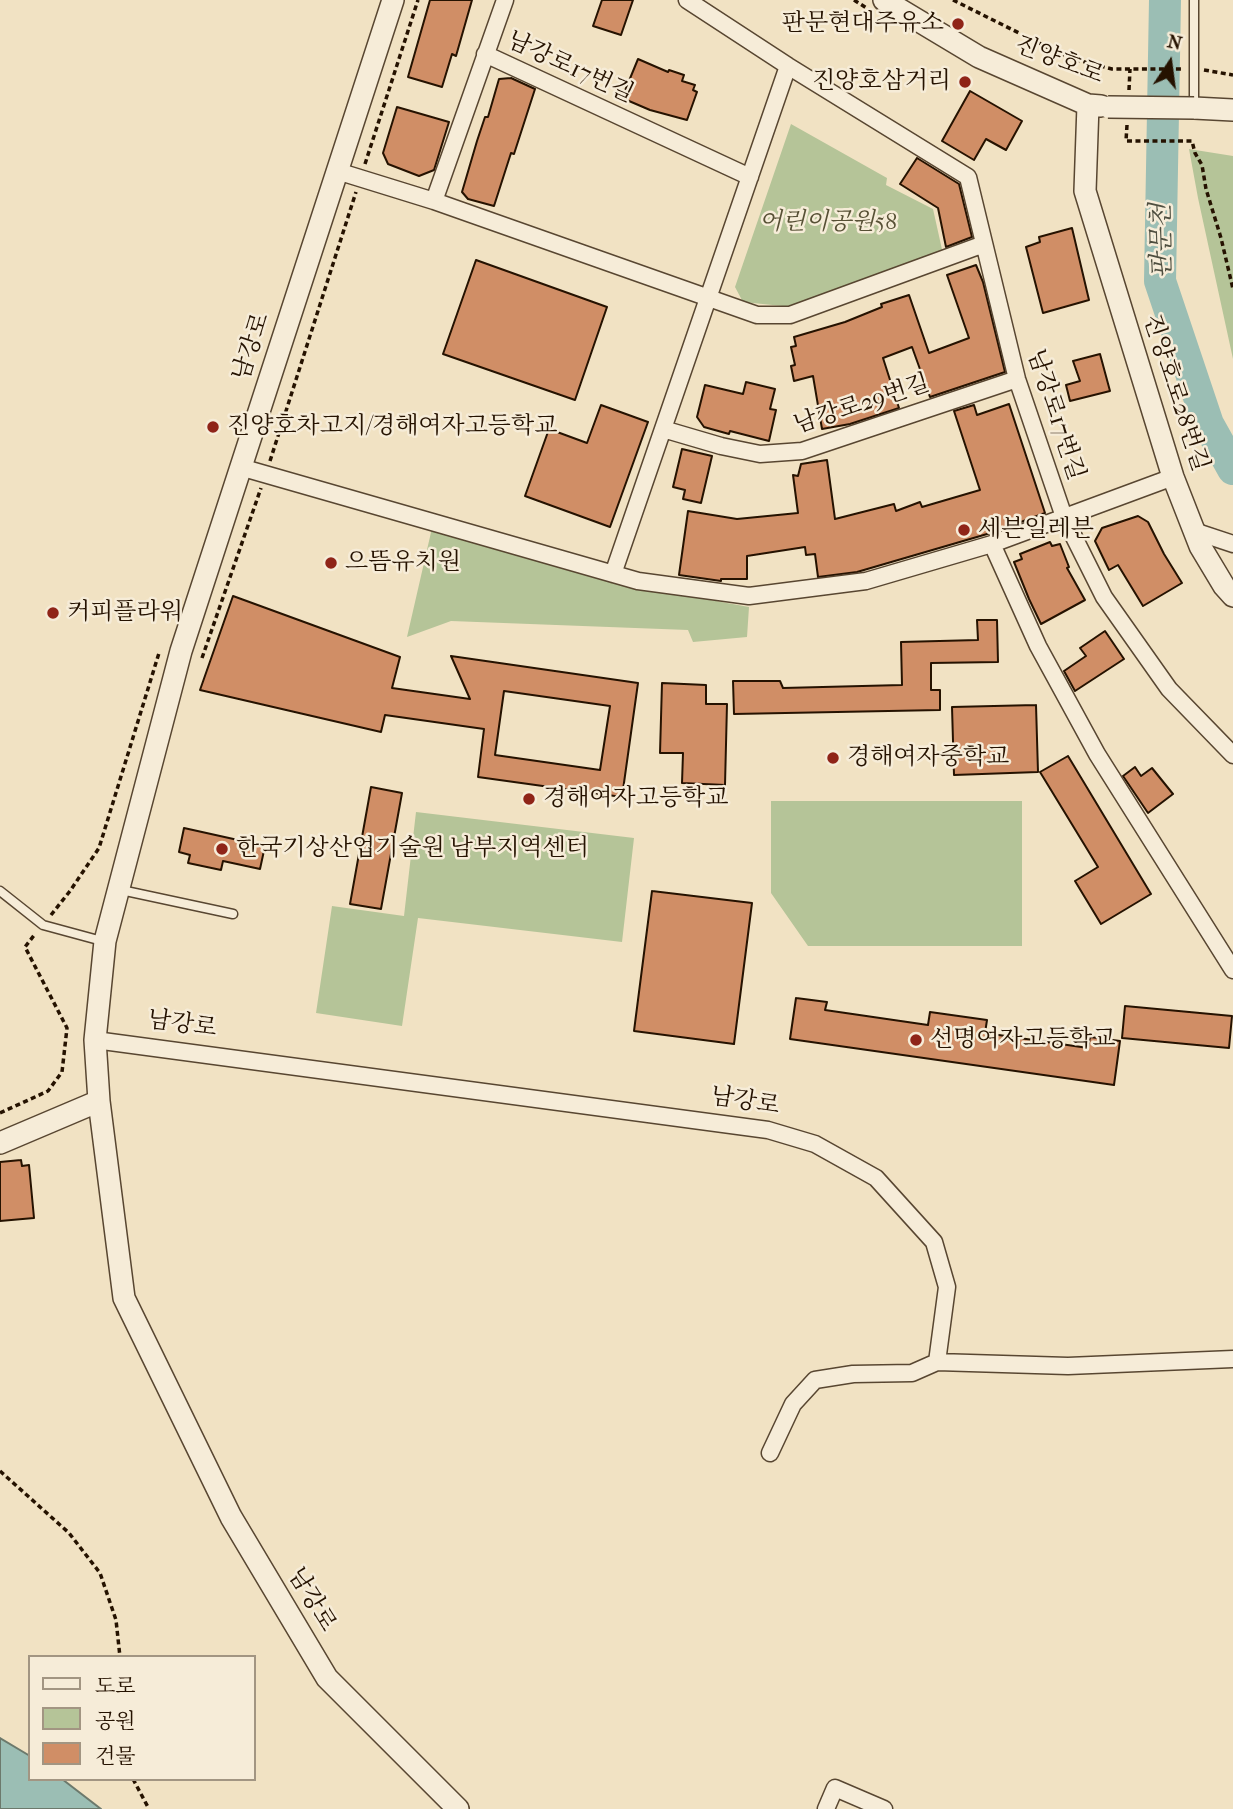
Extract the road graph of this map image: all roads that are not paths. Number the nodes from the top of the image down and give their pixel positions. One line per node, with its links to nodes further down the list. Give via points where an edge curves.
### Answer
1 (393, 0): 11 (street, 남강로)
2 (505, 0): 6 (street, 남강로17번길)
3 (687, 0): 7 (street, 남강로17번길)
4 (884, 0): 8 (street, 진양호로, via 979,57)
5 (1194, 0): 9 (lane)
6 (485, 54): 12 (street, 남강로17번길); 13 (street, 남강로17번길)
7 (788, 66): 12 (street); 14 (street, 남강로17번길, via 968,177)
8 (1098, 106): 9 (street, 진양호로, bridge); 19 (street, 진양호로28번길, via 1085,191)
9 (1194, 108): 10 (street, 진양호로)
10 (1233, 110)
11 (337, 171): 13 (street); 18 (street, 남강로)
12 (750, 177): 15 (street)
13 (434, 201): 15 (street)
14 (984, 244): 15 (street, via 790,315 758,315); 16 (street, 남강로17번길)
15 (708, 298): 17 (street)
16 (1017, 379): 17 (street, 남강로29번길, via 802,451 760,454); 20 (street, 남강로17번길)
17 (663, 429): 24 (street)
18 (240, 467): 24 (street); 27 (street, 남강로, via 180,651)
19 (1173, 477): 20 (street); 21 (street, 진양호로28번길)
20 (1064, 516): 22 (street); 26 (street, 남강로17번길, via 1111,607 1169,689)
21 (1194, 531): 23 (street); 25 (street, 진양호로28번길)
22 (992, 544): 24 (street, via 866,581 749,596); 31 (street, via 1038,646 1097,754)
23 (1233, 544)
24 (613, 574)
25 (1233, 596)
26 (1233, 755)
27 (118, 889): 29 (lane); 30 (street, 남강로)
28 (0, 891): 30 (lane, via 43,925)
29 (233, 914)
30 (105, 941): 32 (street, 남강로)
31 (1233, 970)
32 (96, 1040): 33 (street, 남강로); 36 (street, 남강로, via 768,1130 815,1144 876,1178 934,1242 947,1287)
33 (98, 1092): 34 (street); 38 (street, 남강로, via 124,1298 231,1517 327,1678)
34 (0, 1143)
35 (1233, 1359): 36 (street, via 1068,1366)
36 (937, 1362): 37 (street, via 912,1373 815,1380 793,1404)
37 (770, 1454)
38 (458, 1809)
39 (826, 1809): 40 (street, via 835,1788)
40 (884, 1809)

